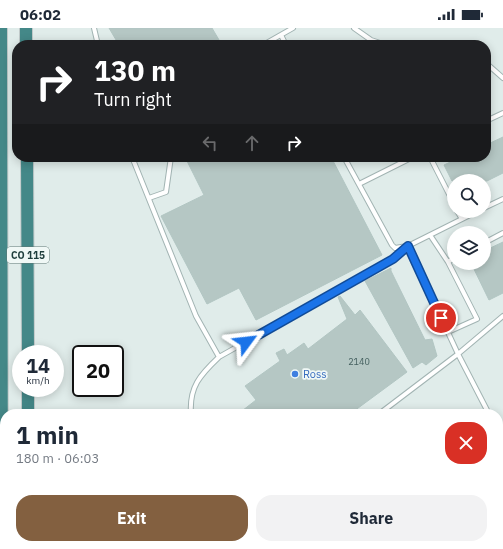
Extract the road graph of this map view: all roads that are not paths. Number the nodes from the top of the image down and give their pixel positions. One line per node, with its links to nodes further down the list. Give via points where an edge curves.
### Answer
1 (1, 28): 40 (highway, CO 115)
2 (26, 28): 7 (highway)
3 (94, 28): 8 (lane)
4 (293, 28): 6 (lane)
5 (354, 28): 11 (lane)
6 (281, 35): 9 (lane); 10 (lane)
7 (26, 40)
8 (97, 40)
9 (272, 40)
10 (284, 40)
11 (371, 40)
12 (491, 67): 13 (lane)
13 (503, 78)
14 (503, 113): 15 (lane)
15 (491, 119)
16 (27, 162): 36 (highway, CO 115)
17 (134, 162): 24 (lane)
18 (170, 162): 24 (lane, via 166,192)
19 (347, 162): 22 (lane)
20 (403, 162): 22 (lane)
21 (433, 162): 23 (lane)
22 (359, 184): 31 (lane, via 392,245 396,248)
23 (447, 190)
24 (149, 198): 38 (lane, via 196,316)
25 (503, 199): 26 (lane)
26 (491, 205)
27 (462, 219): 29 (lane)
28 (503, 233): 30 (lane)
29 (430, 235): 31 (lane); 32 (lane)
30 (491, 239)
31 (408, 246): 35 (lane); 38 (lane, via 393,259)
32 (447, 260)
33 (452, 270): 35 (lane, via 477,319)
34 (503, 316): 37 (lane)
35 (448, 332): 37 (lane)
36 (28, 345)
37 (458, 354): 43 (lane); 44 (lane)
38 (219, 357): 42 (lane, via 197,381 191,395)
39 (28, 397): 41 (highway)
40 (2, 409)
41 (28, 409)
42 (191, 409)
43 (386, 409)
44 (486, 409)

